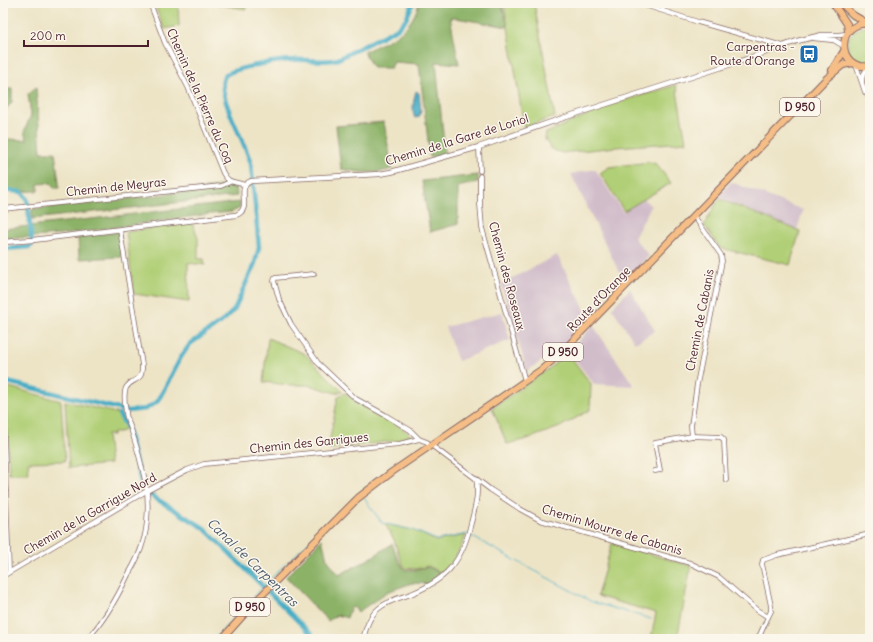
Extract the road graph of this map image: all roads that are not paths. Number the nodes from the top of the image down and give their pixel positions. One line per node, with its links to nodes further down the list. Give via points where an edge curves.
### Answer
1 (150, 3): 16 (street, Chemin de la Pierre du Coq, via 165,43 188,87 220,168)
2 (638, 3): 8 (street)
3 (833, 3): 6 (main road, via 843,17)
4 (841, 3): 5 (main road)
5 (866, 23): 6 (main road, via 855,26)
6 (848, 33): 7 (street, Chemin de la Gare de Loriol); 9 (main road, D 950)
7 (813, 38): 8 (street, Chemin de la Gare de Loriol); 9 (street, Chemin de la Gare de Loriol, via 834,40)
8 (783, 46): 15 (street, Chemin de la Gare de Loriol)
9 (844, 48): 10 (main road, via 846,56); 12 (main road, Route d'Orange / D 950)
10 (854, 64): 11 (main road); 12 (main road, Route d'Orange / D 950, via 843,65); 13 (street)
11 (869, 67): 13 (street)
12 (827, 78): 19 (main road, Route d'Orange / D 950)
13 (862, 81): 14 (street)
14 (870, 98)
15 (479, 147): 17 (street, Chemin de la Gare de Loriol, via 379,174 253,181); 23 (street, Chemin des Roseaux, via 482,228)
16 (230, 182): 17 (street, Chemin de la Pierre du Coq); 18 (street, Chemin de Meyras, via 221,186)
17 (245, 185): 20 (street, via 242,211 236,216)
18 (3, 209)
19 (694, 216): 23 (main road, Route d'Orange / D 950, via 561,353); 25 (street, Chemin de Cabanis, via 721,255 722,261 697,384)
20 (121, 230): 21 (street); 32 (street, via 142,365 141,376 126,388 126,412)
21 (3, 242)
22 (314, 274): 26 (street, via 275,278 279,299 291,324 318,363 356,399 410,430)
23 (525, 380): 27 (main road, Route d'Orange / D 950)
24 (3, 412): 34 (street)
25 (692, 436): 29 (street, via 655,442 660,470); 31 (street, via 721,437 724,440)
26 (419, 439): 27 (street); 28 (street, Chemin des Garrigues, via 399,444 204,464)
27 (432, 444): 30 (street, Chemin Mourre de Cabanis); 38 (main road, Route d'Orange / D 950, via 358,498)
28 (187, 470): 32 (street, Chemin de la Garrigue Nord)
29 (655, 471)
30 (476, 478): 36 (street, Chemin Mourre de Cabanis, via 508,502 540,520 671,557 715,574); 39 (street, via 477,502 468,539 448,572 430,586 378,609 370,619)
31 (726, 480)
32 (146, 492): 34 (street, Chemin de la Garrigue Nord); 37 (street, via 146,528 138,557 106,617)
33 (870, 534): 36 (street, via 763,560 771,606)
34 (9, 572): 35 (street, Chemin de la Garrigue Nord)
35 (3, 576)
36 (767, 619): 40 (street)
37 (87, 639)
38 (222, 639)
39 (363, 639)
40 (758, 639)

